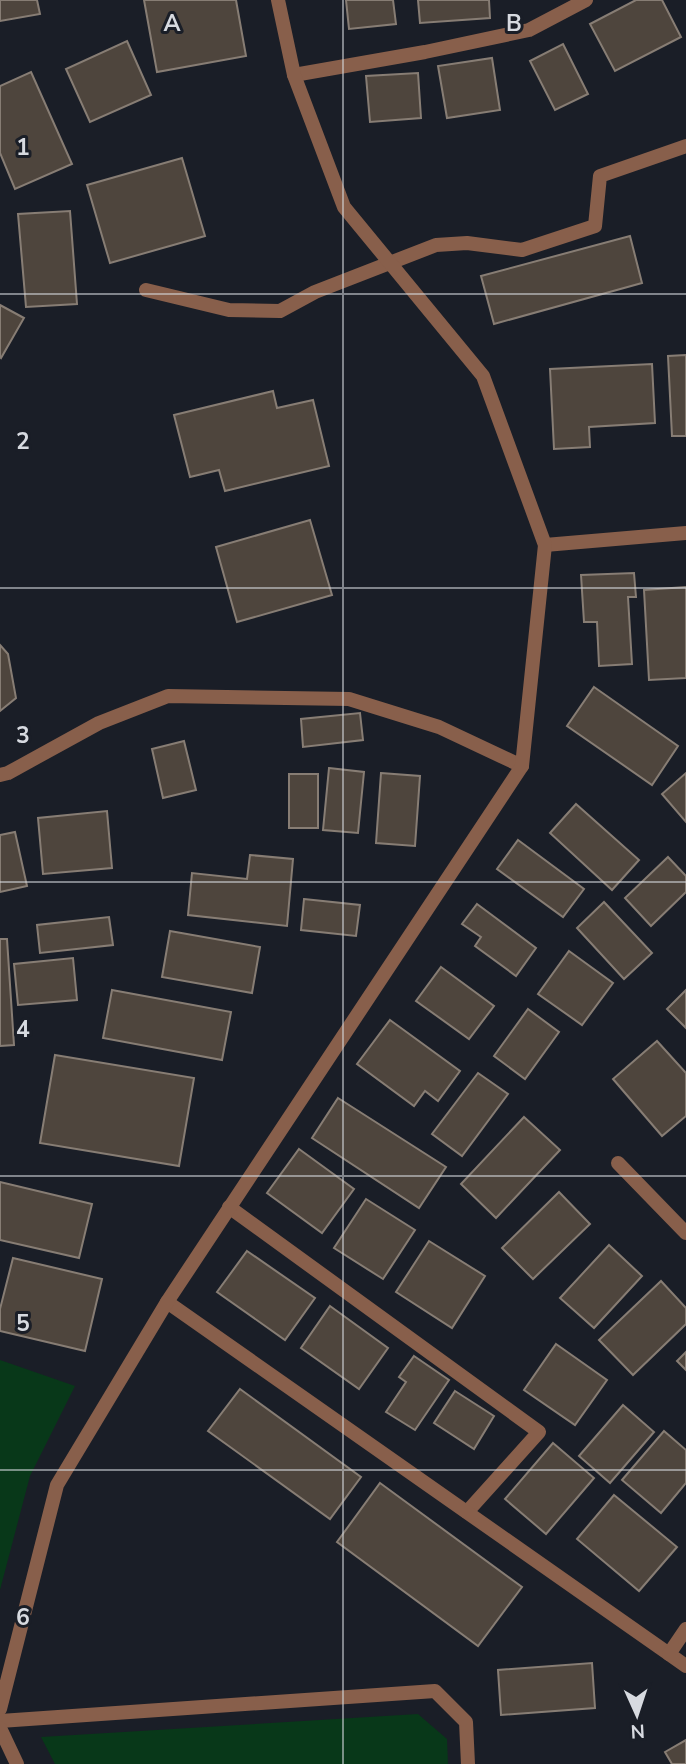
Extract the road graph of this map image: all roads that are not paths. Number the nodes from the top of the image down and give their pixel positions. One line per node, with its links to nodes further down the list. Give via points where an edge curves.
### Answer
1 (278, 0): 3 (street)
2 (586, 0): 3 (street, via 529,30)
3 (294, 75): 5 (street, via 344,208)
4 (686, 146): 5 (street, via 600,176 595,226 522,250 436,244)
5 (388, 262): 6 (street, via 280,311 229,310); 8 (street, via 483,376)
6 (146, 290)
7 (686, 533): 8 (street)
8 (545, 545): 9 (street)
9 (522, 766): 10 (street, via 439,727 349,699 168,696 99,723); 12 (street)
10 (3, 770)
11 (618, 1163): 13 (street)
12 (229, 1207): 14 (street); 15 (street, via 540,1432)
13 (686, 1233)
14 (167, 1302): 15 (street); 19 (street, via 57,1485)
15 (467, 1512): 17 (street)
16 (686, 1629): 17 (street)
17 (669, 1654): 18 (street)
18 (686, 1666)
19 (0, 1709)
20 (0, 1721): 23 (street, via 435,1691 467,1722)
21 (0, 1728): 22 (street)
22 (17, 1764)
23 (468, 1764)

